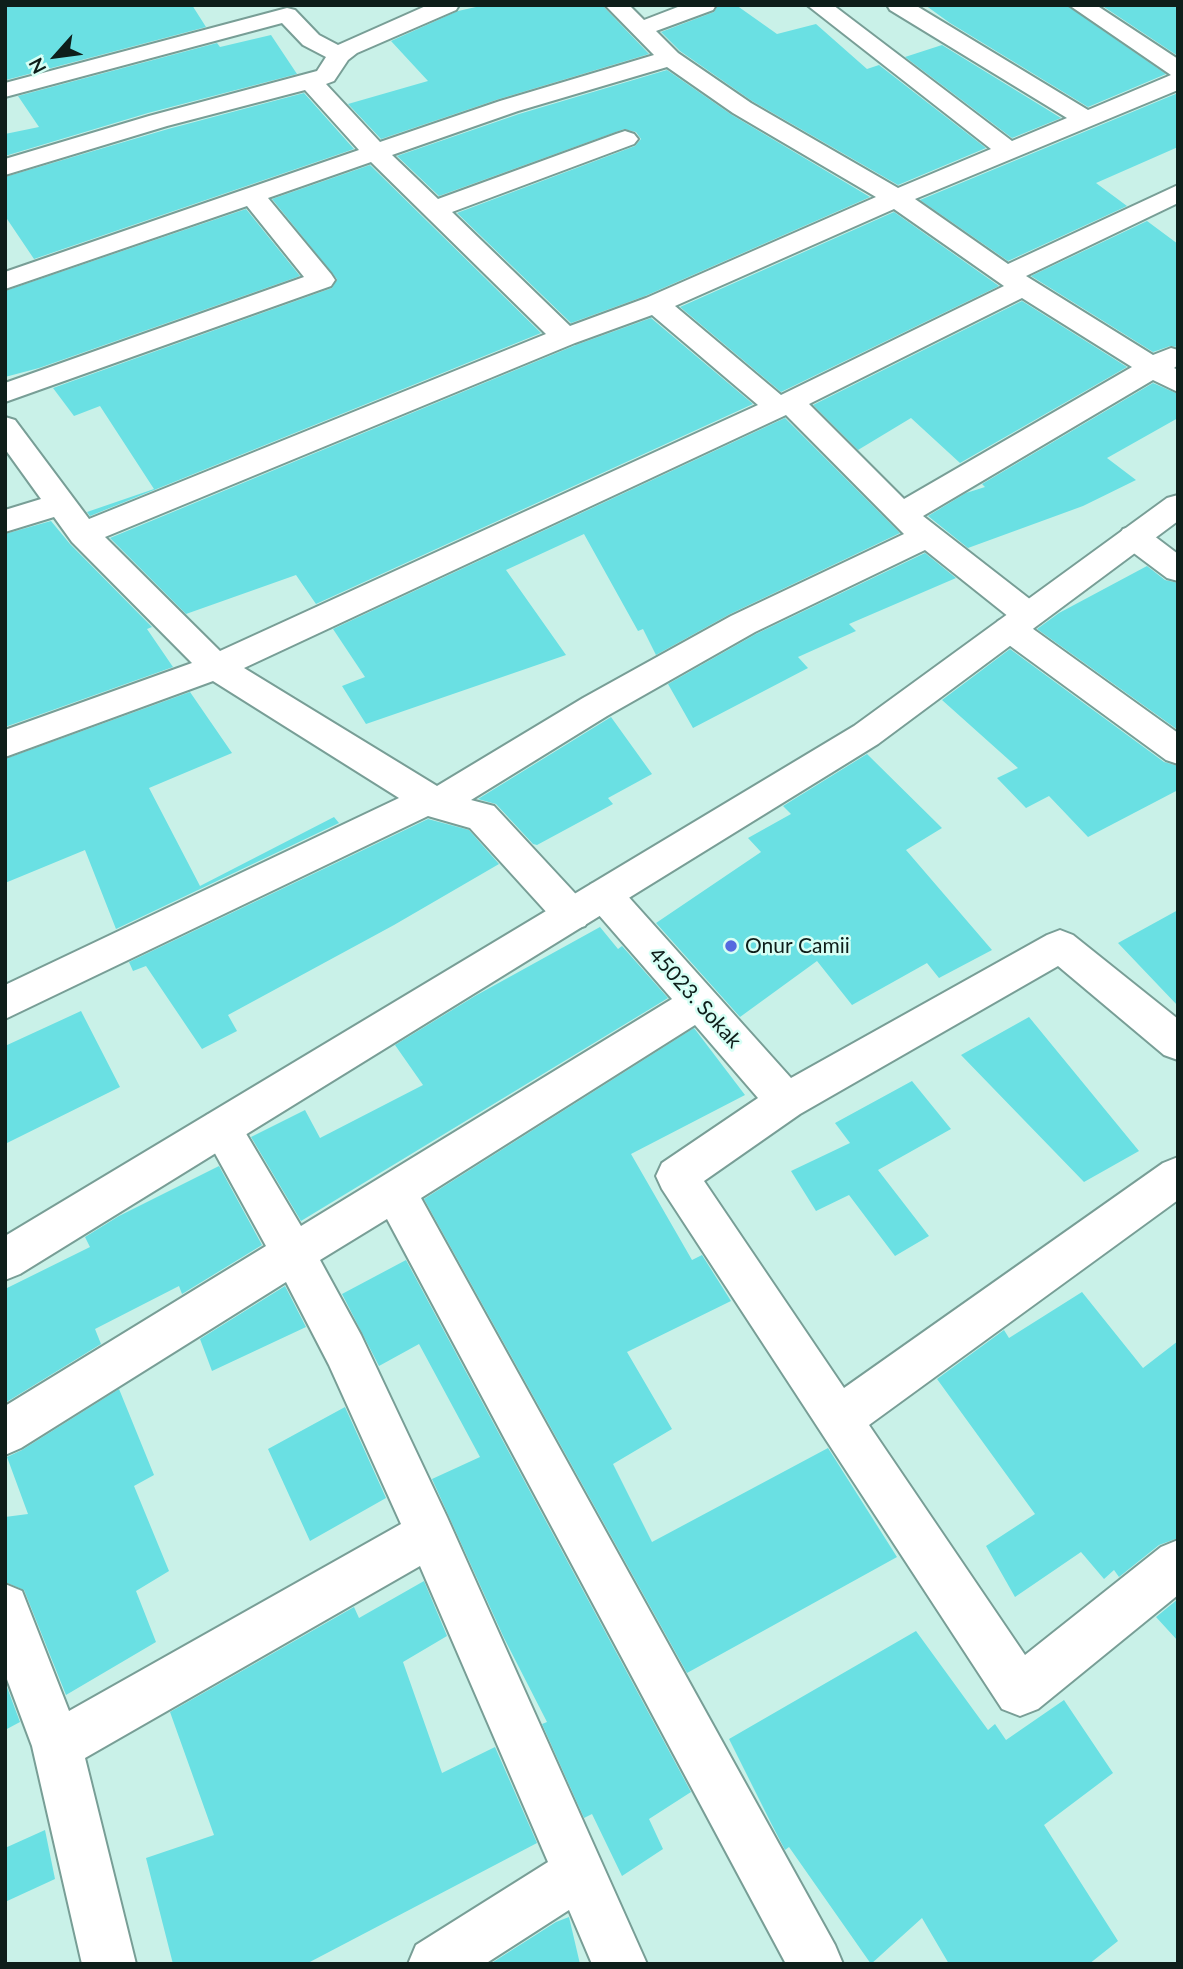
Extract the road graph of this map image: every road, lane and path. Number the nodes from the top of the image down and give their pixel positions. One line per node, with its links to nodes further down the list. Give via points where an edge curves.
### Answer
1 (238, 5): 9 (street)
2 (448, 5): 11 (street)
3 (616, 5): 10 (street)
4 (705, 5): 10 (street)
5 (855, 5): 8 (street)
6 (898, 5): 17 (street)
7 (1080, 5): 13 (street)
8 (824, 10): 19 (street)
9 (255, 24): 11 (street, via 287,15 312,40); 16 (street)
10 (640, 29): 12 (street)
11 (339, 55): 15 (street, via 326,76)
12 (670, 58): 20 (street, via 572,85); 24 (street, via 741,107)
13 (1178, 70)
14 (1178, 81): 17 (street)
15 (311, 82): 20 (street); 21 (street)
16 (5, 90)
17 (1086, 119): 19 (street)
18 (625, 139): 25 (street)
19 (1009, 151): 24 (street)
20 (376, 153): 23 (street); 25 (street)
21 (5, 167)
22 (1178, 193): 27 (street)
23 (253, 197): 26 (street); 31 (street, via 321,280)
24 (896, 198): 27 (street); 28 (street)
25 (436, 209): 29 (street)
26 (5, 281)
27 (1015, 281): 30 (street); 32 (street)
28 (656, 304): 29 (street); 32 (street)
29 (565, 337): 38 (street)
30 (1170, 368): 36 (street)
31 (5, 393)
32 (784, 405): 36 (street); 43 (street)
33 (5, 427): 34 (street)
34 (60, 504): 37 (street); 38 (street)
35 (1178, 505): 40 (street)
36 (901, 515): 39 (street)
37 (5, 521)
38 (83, 534): 43 (street)
39 (929, 535): 42 (street); 46 (street, via 743,624)
40 (1135, 537): 41 (street); 42 (street)
41 (1178, 570)
42 (1019, 622): 45 (street); 47 (street, via 866,735)
43 (216, 667): 44 (street); 46 (street)
44 (5, 744)
45 (1178, 751)
46 (434, 801): 48 (street, via 481,816); 50 (street)
47 (604, 895): 48 (street); 49 (street, 45023. Sokak)
48 (572, 915): 53 (street)
49 (700, 1002): 52 (street, 45023. Sokak); 55 (street)
50 (5, 1003)
51 (1178, 1043): 52 (street, via 1060,946)
52 (786, 1101): 58 (street, via 677,1176)
53 (221, 1128): 56 (street); 57 (street)
54 (1178, 1176): 58 (street)
55 (394, 1190): 56 (street); 68 (street)
56 (294, 1254): 59 (street); 60 (street, via 345,1350)
57 (5, 1260)
58 (840, 1418): 61 (street, via 1020,1691)
59 (5, 1432)
60 (430, 1534): 63 (street); 64 (street)
61 (1178, 1564)
62 (5, 1608): 63 (street)
63 (57, 1746): 65 (street)
64 (581, 1872): 66 (street); 67 (street)
65 (109, 1964)
66 (435, 1964)
67 (620, 1964)
68 (816, 1964)

